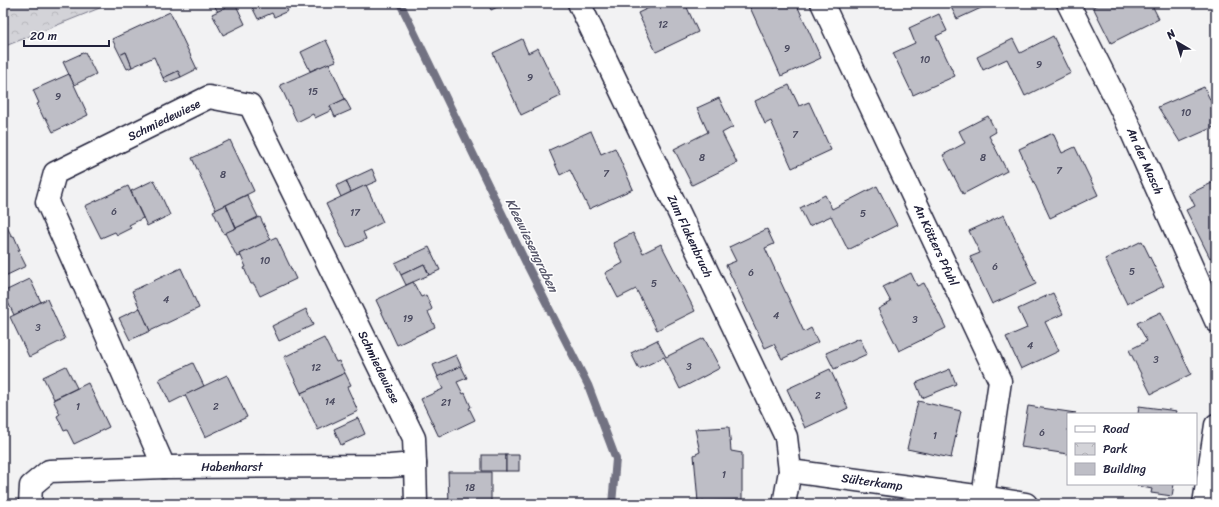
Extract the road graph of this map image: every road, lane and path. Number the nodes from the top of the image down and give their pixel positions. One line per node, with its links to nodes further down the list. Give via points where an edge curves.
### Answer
1 (579, 3): 8 (street, Zum Flakenbruch, via 786,437)
2 (822, 3): 9 (street, An Kötters Pfuhl, via 1000,381)
3 (1068, 3): 4 (street, An der Masch, via 1125,117)
4 (1216, 321)
5 (1216, 425): 14 (street)
6 (415, 464): 7 (street, Habenharst); 7 (street, Schmiedewiese, via 414,438 250,105 209,97 55,173 47,202); 11 (street)
7 (164, 467): 10 (street, Habenharst, via 49,471 31,486)
8 (790, 471): 9 (street, Sülterkamp); 12 (street, Zum Flakenbruch)
9 (983, 497): 13 (street, Sülterkamp)
10 (30, 504)
11 (416, 504)
12 (784, 504)
13 (1026, 504)
14 (1204, 504)

